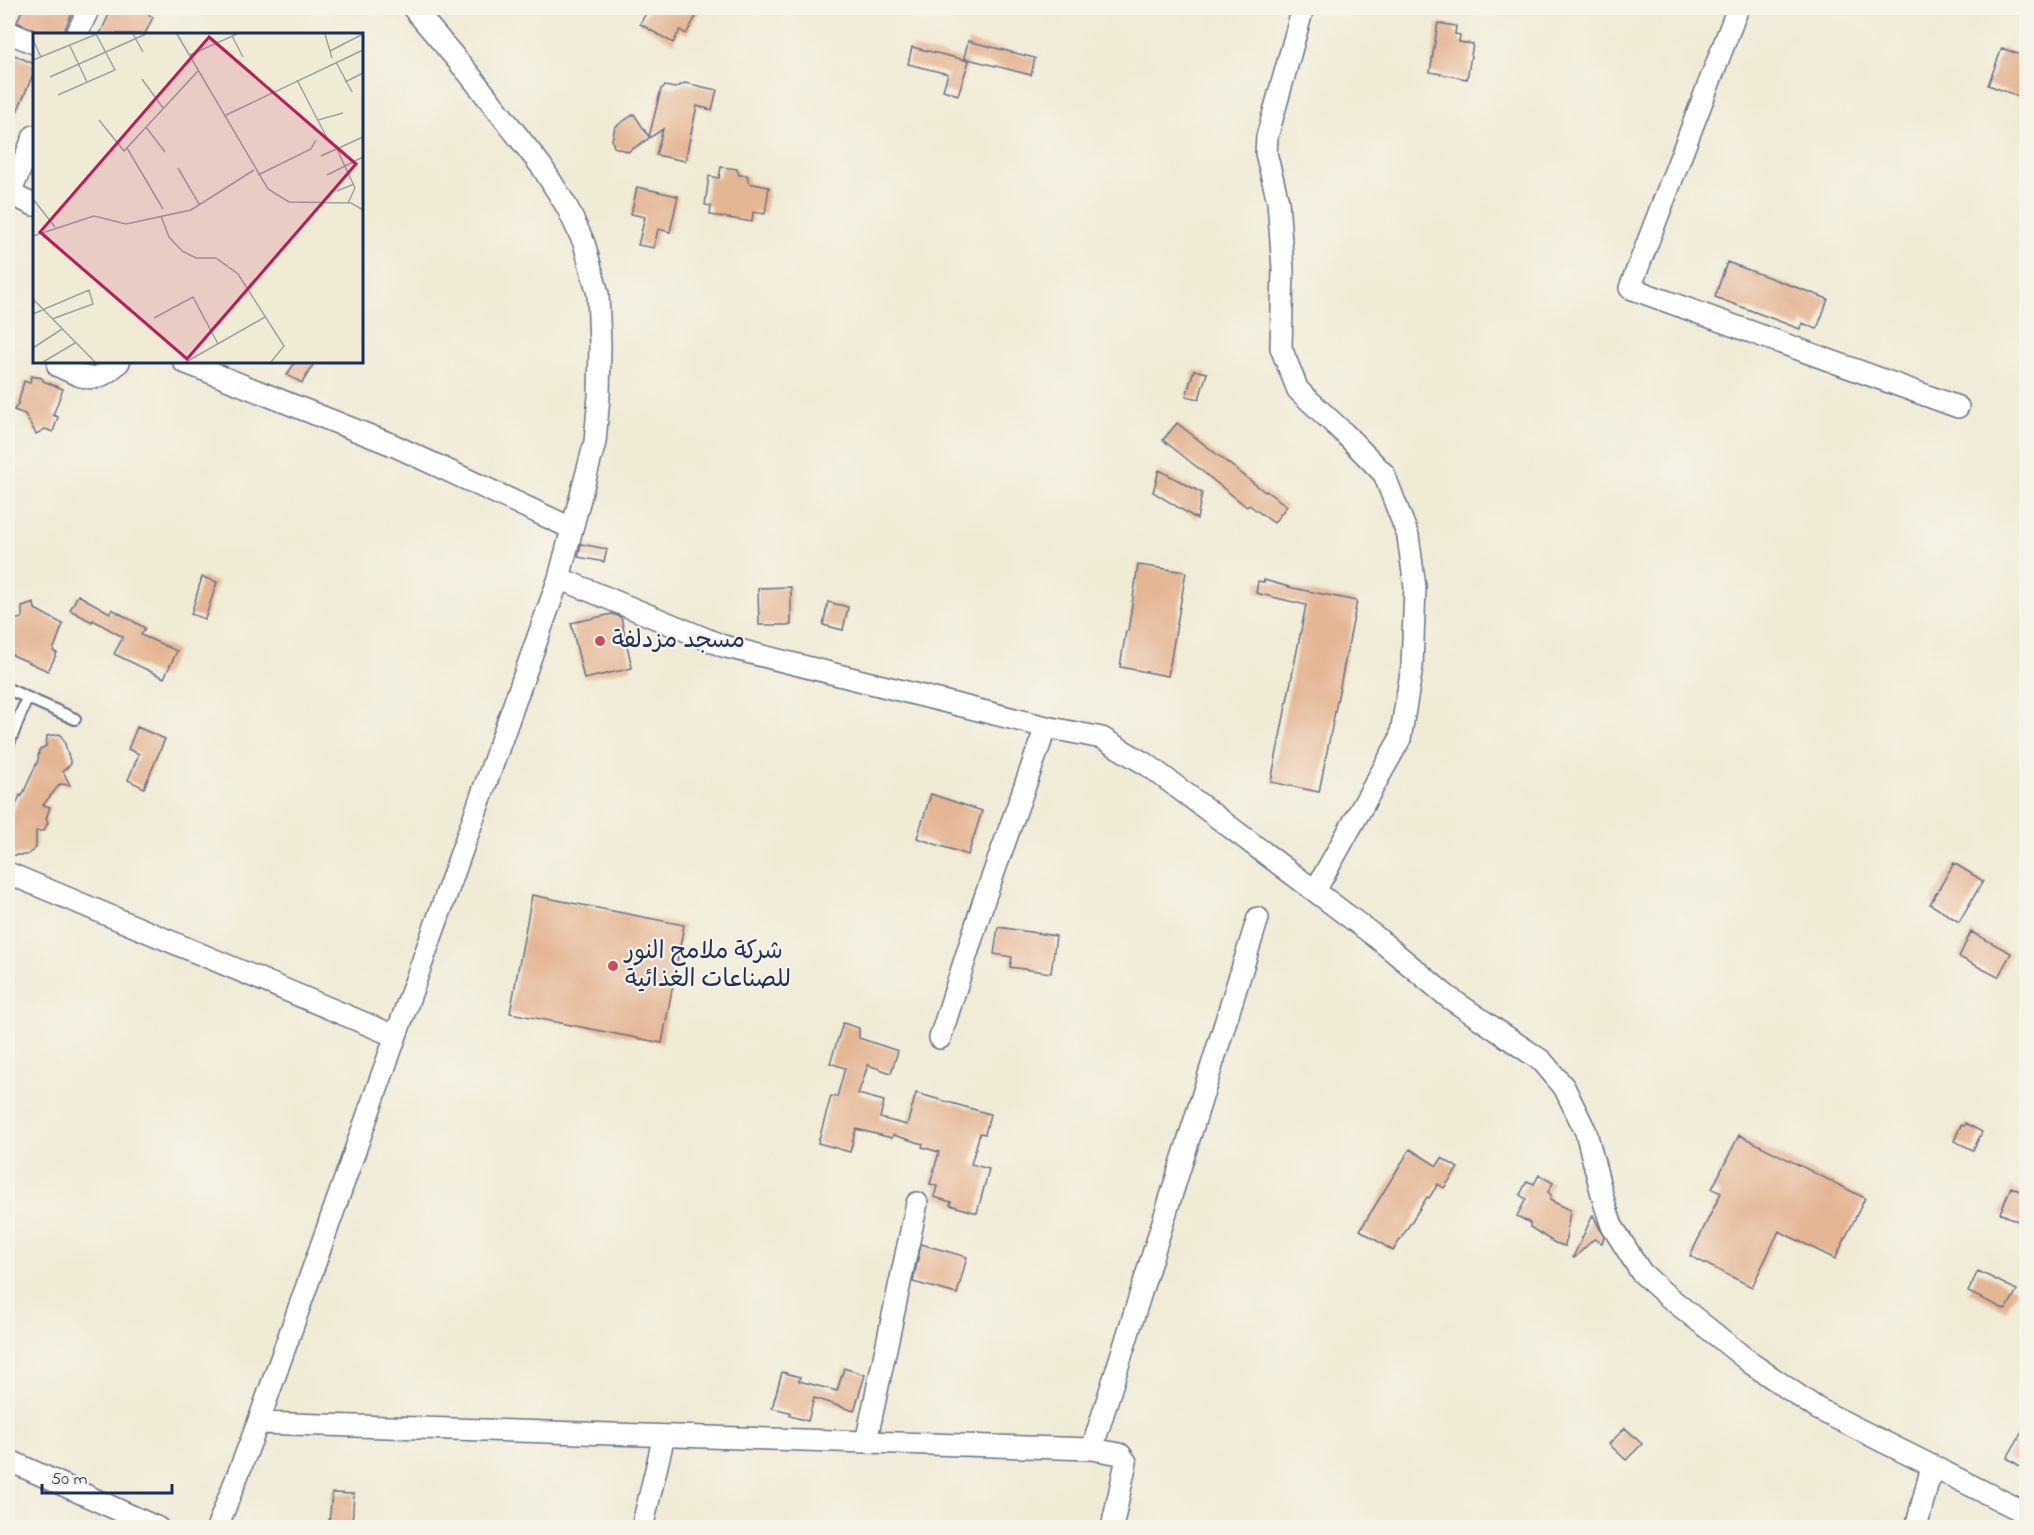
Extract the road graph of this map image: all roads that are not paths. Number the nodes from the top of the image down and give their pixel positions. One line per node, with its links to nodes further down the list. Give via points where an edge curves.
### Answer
1 (89, 8): 6 (street)
2 (413, 8): 15 (street, via 542,167 584,243 598,294 599,396 595,442)
3 (1303, 8): 23 (street, via 1267,137 1266,153 1278,201 1283,269 1281,348 1298,390 1384,474 1408,536 1415,587 1412,667 1400,739)
4 (1738, 8): 14 (street, via 1630,288)
5 (8, 32): 7 (street)
6 (77, 33)
7 (33, 43)
8 (33, 138): 9 (street)
9 (9, 194): 10 (street)
10 (33, 205)
11 (118, 363): 13 (street, via 106,375 94,378)
12 (187, 363): 15 (street, via 393,445)
13 (58, 366)
14 (1958, 407)
15 (571, 528): 16 (street)
16 (559, 578): 20 (street, via 723,646); 25 (street)
17 (8, 689): 18 (lane)
18 (27, 698): 19 (lane); 21 (lane)
19 (75, 719)
20 (1046, 727): 23 (street, via 1102,738 1125,751); 26 (street)
21 (8, 746)
22 (8, 873): 25 (street)
23 (1315, 891): 33 (street, via 1448,997 1542,1061 1564,1087 1586,1132 1612,1226 1641,1272 1752,1364 1818,1409)
24 (1258, 918): 31 (street)
25 (395, 1035): 28 (street)
26 (940, 1038)
27 (917, 1203): 30 (street)
28 (258, 1423): 29 (street); 36 (street)
29 (664, 1436): 30 (street); 37 (street)
30 (866, 1442): 31 (street)
31 (1092, 1449): 38 (street, via 1120,1454 1126,1461)
32 (8, 1460): 35 (street)
33 (1932, 1466): 34 (street); 39 (street)
34 (2026, 1513)
35 (158, 1527)
36 (217, 1527)
37 (642, 1527)
38 (1112, 1527)
39 (1916, 1527)

